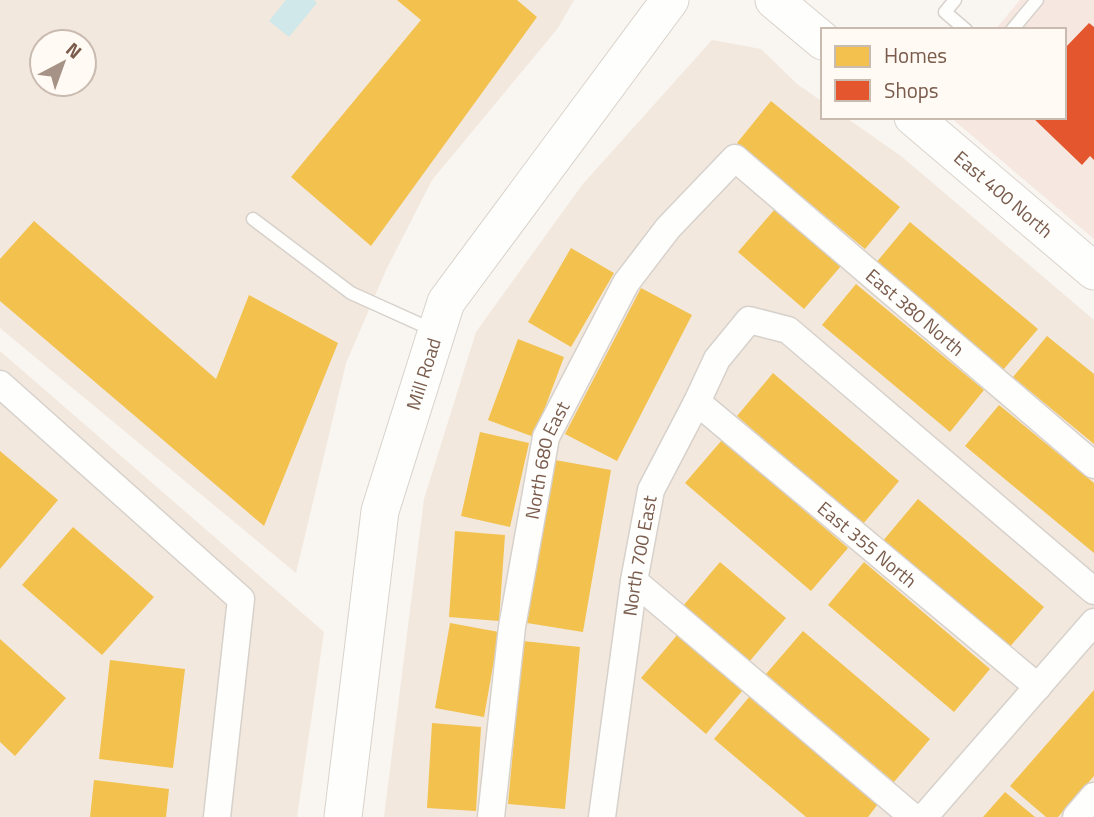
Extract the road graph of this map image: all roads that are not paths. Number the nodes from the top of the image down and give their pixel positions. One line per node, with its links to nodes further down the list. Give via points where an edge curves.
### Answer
1 (670, 0): 12 (main road, Mill Road, via 446,302)
2 (774, 0): 7 (main road)
3 (955, 0): 5 (lane, via 945,12)
4 (1037, 0): 6 (lane)
5 (964, 28)
6 (1014, 28)
7 (821, 39)
8 (915, 119): 11 (main road, East 400 North)
9 (734, 158): 15 (street, East 380 North); 23 (street, North 680 East, via 668,228 626,283 546,437 512,627)
10 (253, 219): 12 (lane, via 351,293)
11 (1094, 271)
12 (437, 331): 22 (main road, Mill Road, via 380,510)
13 (0, 384): 21 (street, via 241,599)
14 (697, 402): 16 (street, North 700 East, via 651,489); 17 (street, North 700 East, via 717,359 749,320 788,330); 19 (street, East 355 North)
15 (1094, 465)
16 (634, 581): 24 (street, North 700 East); 25 (street)
17 (1094, 591)
18 (1094, 622): 19 (street)
19 (1038, 687): 26 (street)
20 (1094, 796): 27 (street)
21 (217, 817)
22 (343, 817)
23 (491, 817)
24 (602, 817)
25 (914, 817)
26 (924, 817)
27 (1076, 817)

